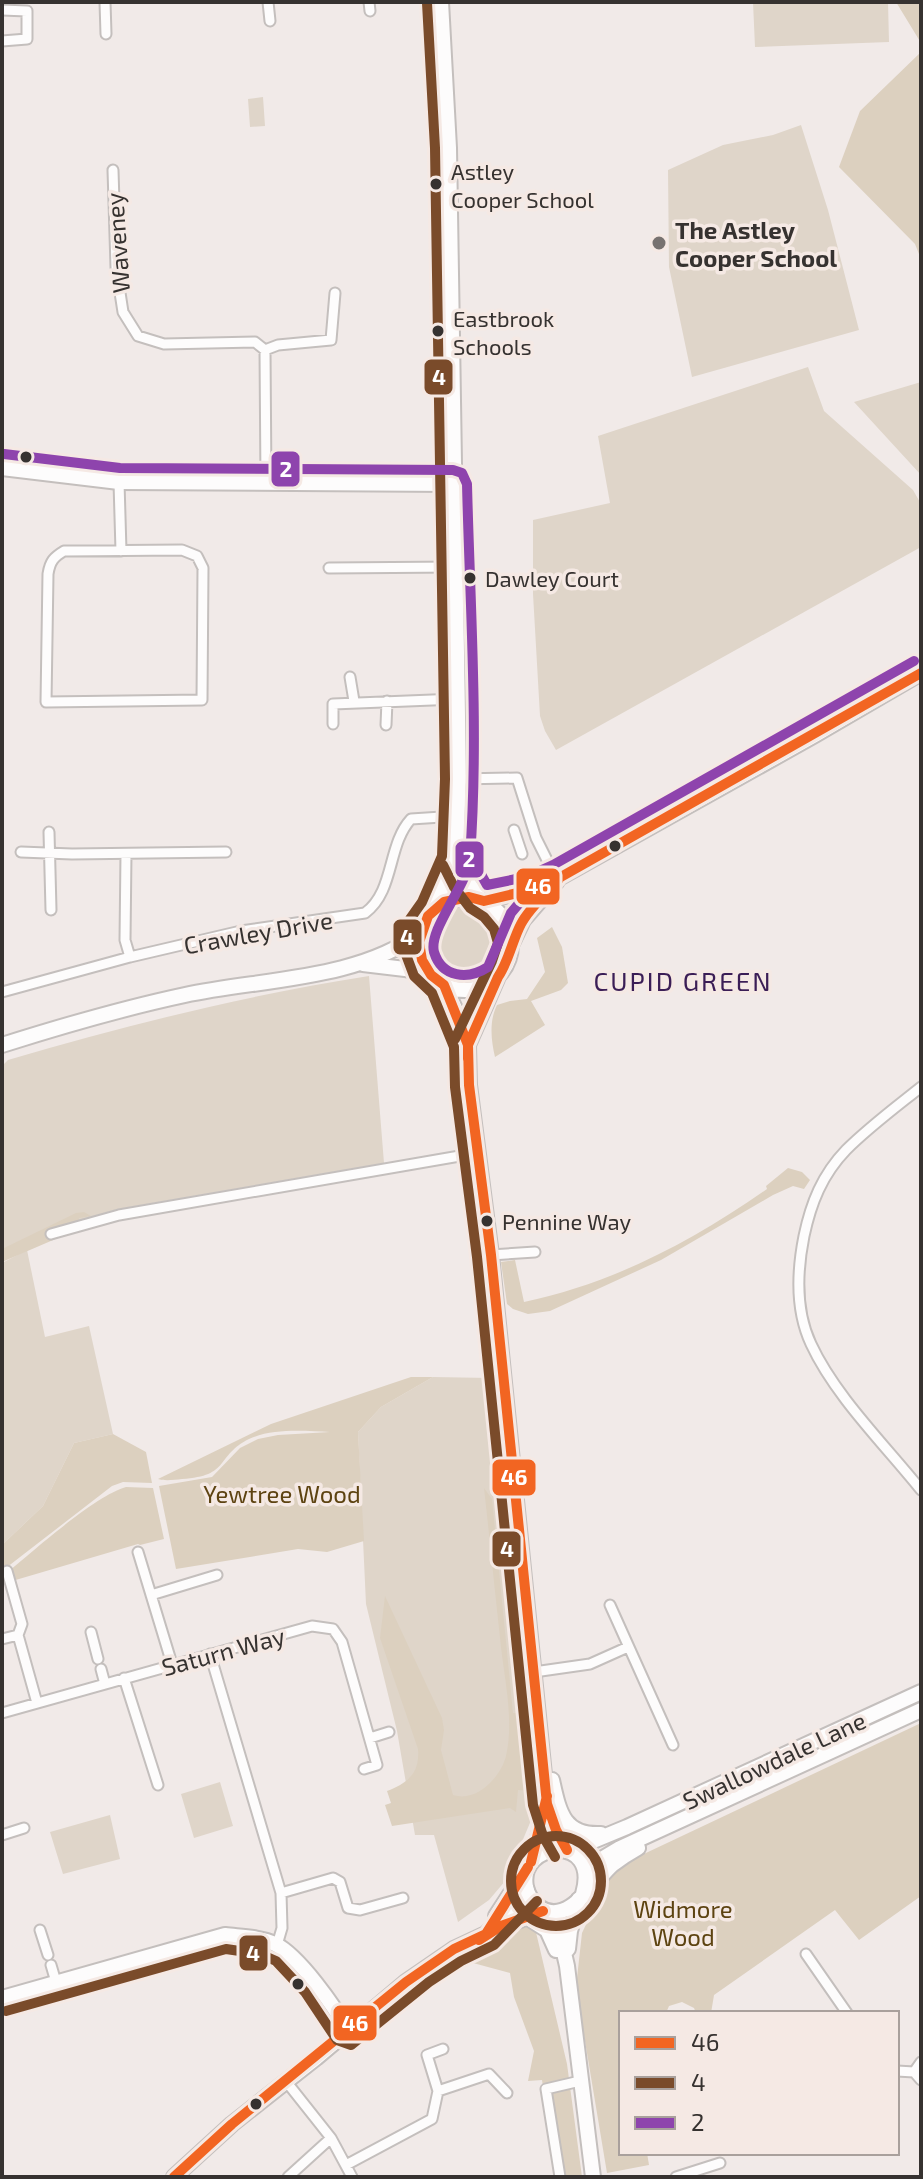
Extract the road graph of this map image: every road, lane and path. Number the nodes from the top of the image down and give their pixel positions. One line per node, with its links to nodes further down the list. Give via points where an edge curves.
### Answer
1 (105, 2): 6 (street)
2 (268, 2): 5 (street)
3 (441, 2): 14 (main road, via 449,162)
4 (2, 10): 7 (street, via 27,11 27,39)
5 (270, 21)
6 (106, 34)
7 (2, 41)
8 (113, 170): 10 (street, Waveney, via 116,267 123,312 138,336 164,344 255,342)
9 (335, 293): 10 (street, via 331,340)
10 (265, 350): 13 (street)
11 (2, 468): 12 (main road)
12 (119, 482): 13 (main road); 15 (street)
13 (266, 483): 14 (main road)
14 (453, 484): 16 (main road)
15 (121, 551): 15 (street, via 182,550 197,556 203,568 202,700 46,702 49,563 64,551)
16 (456, 567): 17 (street); 20 (main road)
17 (329, 568)
18 (921, 673): 38 (main road)
19 (350, 677): 21 (street)
20 (457, 699): 22 (street); 25 (main road)
21 (354, 701): 22 (street); 23 (street, via 333,704)
22 (387, 701): 24 (street)
23 (333, 724)
24 (386, 725)
25 (459, 779): 26 (main road); 29 (street, via 517,778)
26 (457, 816): 36 (main road); 44 (street, Crawley Drive, via 411,819 401,830 377,904 365,913 241,931)
27 (514, 830): 30 (street)
28 (49, 832): 33 (street)
29 (536, 838): 30 (street); 37 (street)
30 (518, 842): 35 (street)
31 (21, 852): 33 (street)
32 (226, 852): 34 (street)
33 (50, 853): 34 (street); 41 (street)
34 (126, 854): 44 (street, via 125,940)
35 (522, 854)
36 (456, 859): 39 (main road); 40 (main road)
37 (547, 860)
38 (559, 878): 39 (main road); 43 (main road, via 523,920)
39 (482, 900): 40 (main road, via 456,898); 43 (main road, via 501,914)
40 (434, 909): 42 (main road)
41 (51, 910)
42 (420, 933): 45 (main road, via 401,948); 46 (main road, via 419,951)
43 (512, 943): 47 (main road)
44 (130, 957): 49 (street, Crawley Drive)
45 (362, 964): 46 (main road); 50 (main road, via 185,995)
46 (431, 975): 48 (main road)
47 (498, 977): 48 (main road, via 472,990); 51 (main road)
48 (444, 985): 51 (main road)
49 (2, 992)
50 (2, 1045)
51 (468, 1045): 53 (main road)
52 (921, 1087): 57 (street, via 846,1150 822,1180 810,1208 798,1280 811,1343 837,1386)
53 (477, 1153): 54 (street, via 119,1215); 56 (main road)
54 (51, 1234)
55 (535, 1252): 56 (street)
56 (491, 1255): 71 (main road)
57 (921, 1490)
58 (138, 1552): 61 (street)
59 (7, 1571): 64 (street, via 22,1624)
60 (217, 1575): 61 (street)
61 (151, 1595): 69 (street)
62 (610, 1605): 66 (street)
63 (91, 1632): 68 (street)
64 (18, 1635): 65 (street); 75 (street)
65 (2, 1639)
66 (628, 1647): 71 (street, via 590,1664); 81 (street)
67 (210, 1654): 69 (street, Saturn Way); 80 (street, Saturn Way, via 312,1626 333,1629 342,1642); 93 (street)
68 (98, 1659)
69 (172, 1664): 72 (street, Saturn Way)
70 (101, 1669): 73 (street)
71 (534, 1672): 78 (main road)
72 (124, 1678): 73 (street, Saturn Way); 83 (street)
73 (105, 1684): 75 (street, Saturn Way)
74 (921, 1692): 86 (main road, Swallowdale Lane)
75 (37, 1703): 77 (street, Saturn Way)
76 (921, 1710): 85 (main road, Swallowdale Lane)
77 (2, 1713)
78 (540, 1729): 84 (main road); 86 (main road, Swallowdale Lane, via 568,1825 597,1835)
79 (389, 1732): 80 (street)
80 (370, 1738): 82 (street, Saturn Way, via 377,1765)
81 (673, 1745)
82 (364, 1769)
83 (158, 1785)
84 (547, 1804): 89 (main road); 90 (main road)
85 (705, 1810): 91 (main road, Swallowdale Lane, via 609,1854); 94 (main road, Swallowdale Lane, via 620,1859)
86 (627, 1827): 89 (main road, Swallowdale Lane)
87 (24, 1828): 88 (street)
88 (2, 1835)
89 (568, 1850): 90 (main road, via 547,1851); 91 (main road)
90 (530, 1865): 92 (main road); 99 (main road)
91 (586, 1875): 94 (main road)
92 (527, 1891): 96 (main road); 99 (main road)
93 (281, 1893): 95 (street, via 333,1878 340,1882 348,1908 360,1910); 100 (street)
94 (581, 1896): 96 (main road, via 565,1910); 102 (main road)
95 (403, 1898)
96 (546, 1911): 97 (main road); 102 (main road, via 559,1931)
97 (525, 1916): 99 (main road); 105 (main road, via 552,1939)
98 (40, 1930): 103 (street)
99 (486, 1934): 107 (main road)
100 (277, 1945): 103 (main road, via 225,1935); 107 (main road, via 303,1968)
101 (806, 1954): 106 (street)
102 (567, 1966): 105 (main road)
103 (56, 1982): 104 (main road)
104 (2, 1998)
105 (571, 2001): 112 (main road)
106 (846, 2011)
107 (348, 2031): 111 (main road)
108 (443, 2049): 113 (street, via 427,2055)
109 (921, 2062): 110 (street)
110 (918, 2076)
111 (285, 2080): 115 (street); 118 (main road)
112 (580, 2081): 121 (street, via 546,2089); 122 (main road)
113 (438, 2091): 114 (street, via 489,2074); 117 (street, via 432,2119)
114 (507, 2093)
115 (331, 2138): 117 (street); 119 (street)
116 (720, 2163): 123 (street)
117 (346, 2165): 120 (street)
118 (174, 2177)
119 (288, 2177)
120 (352, 2177)
121 (560, 2177)
122 (593, 2177)
123 (676, 2177)

